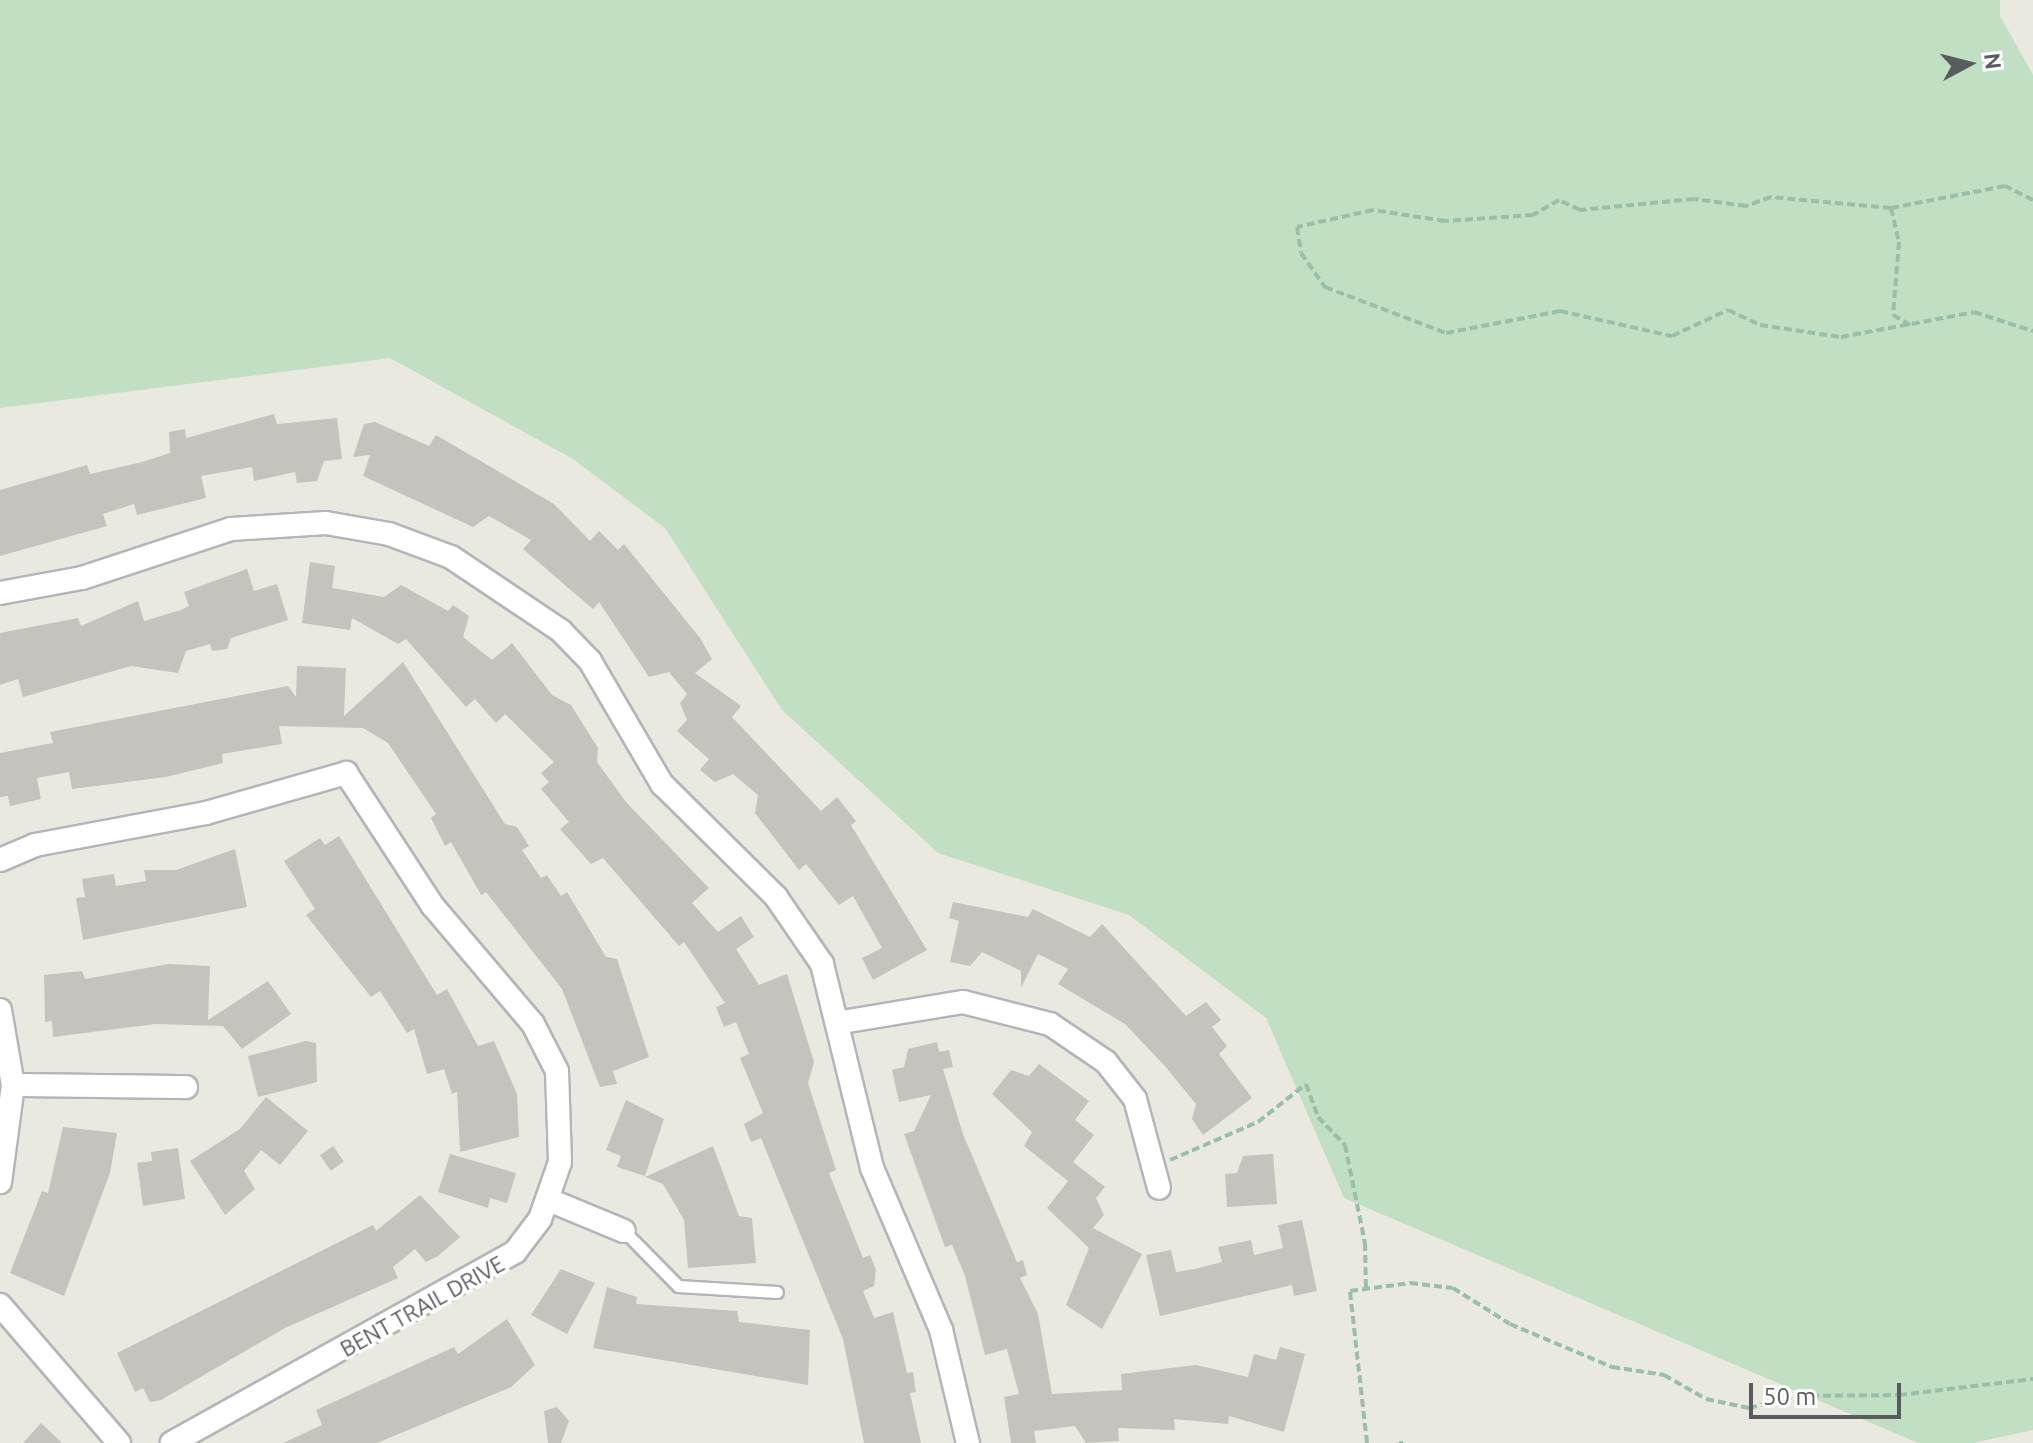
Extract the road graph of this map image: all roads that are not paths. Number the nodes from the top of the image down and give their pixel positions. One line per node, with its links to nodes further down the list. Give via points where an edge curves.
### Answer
1 (0, 593): 4 (street, via 278,523 363,528 467,565 561,631 590,661 662,784 800,926)
2 (0, 860): 9 (street, BENT TRAIL DRIVE, via 35,845 206,813 346,773 432,905 551,1054 563,1143)
3 (0, 1010): 5 (street)
4 (842, 1022): 8 (street, via 963,1002 1050,1024 1122,1079 1145,1120); 15 (street, via 872,1168 941,1330)
5 (13, 1085): 6 (street); 7 (street)
6 (186, 1087)
7 (0, 1182)
8 (1159, 1188)
9 (549, 1200): 10 (street); 14 (street, BENT TRAIL DRIVE, via 499,1266)
10 (624, 1231): 11 (lane, via 678,1286)
11 (777, 1292)
12 (0, 1305): 13 (street)
13 (119, 1443)
14 (172, 1443)
15 (968, 1443)

